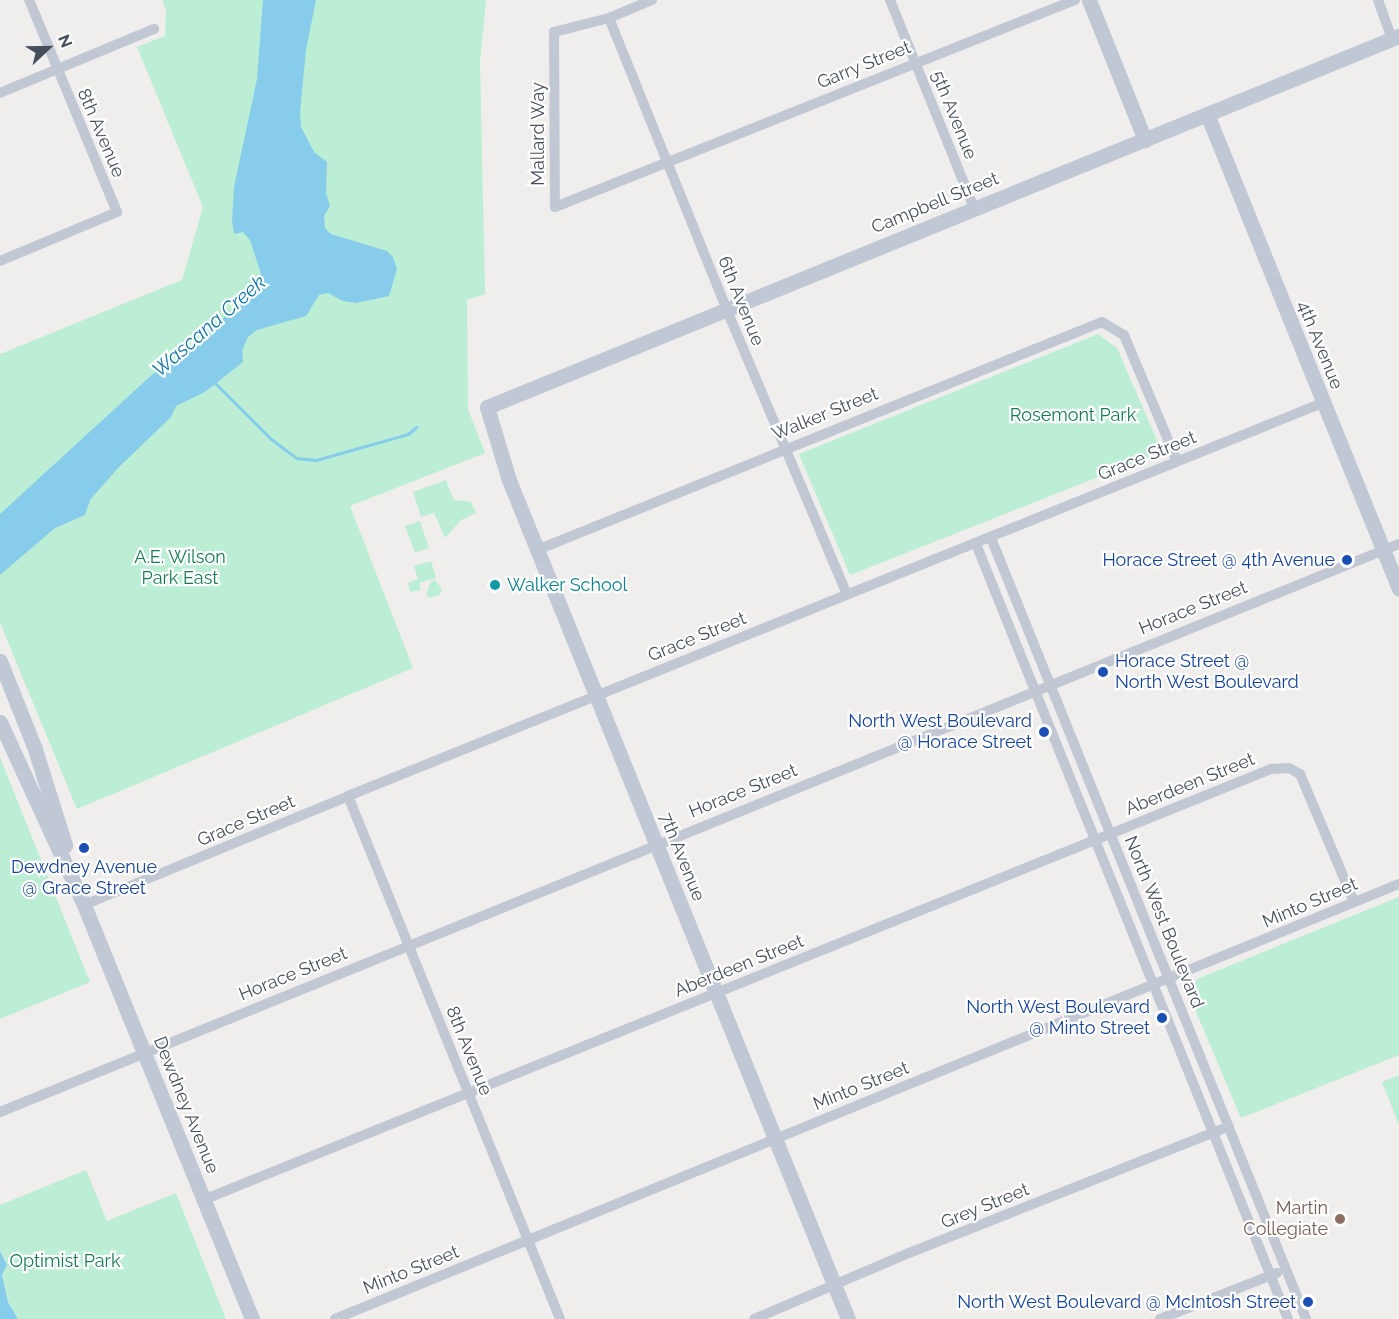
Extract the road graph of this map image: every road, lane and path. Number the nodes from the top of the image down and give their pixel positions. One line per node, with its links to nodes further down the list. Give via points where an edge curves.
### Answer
1 (29, 0): 11 (street, 8th Avenue)
2 (652, 0): 7 (street)
3 (890, 0): 10 (street, 5th Avenue)
4 (1075, 0): 10 (street, Garry Street)
5 (1089, 0): 14 (street)
6 (1378, 0): 9 (street)
7 (609, 18): 15 (street, 6th Avenue); 15 (street, Mallard Way, via 554,32 555,207)
8 (154, 29): 11 (street)
9 (1396, 38): 13 (street, Campbell Street)
10 (915, 62): 15 (street, Garry Street); 16 (street, 5th Avenue)
11 (57, 69): 12 (street); 17 (street, 8th Avenue, via 117,212)
12 (0, 93)
13 (1207, 114): 14 (street, Campbell Street); 19 (street, 4th Avenue)
14 (1145, 140): 16 (street, Campbell Street)
15 (667, 163): 18 (street, 6th Avenue)
16 (975, 208): 18 (street, Campbell Street)
17 (0, 261)
18 (726, 308): 20 (street, Campbell Street); 21 (street, 6th Avenue)
19 (1322, 403): 22 (street, Grace Street); 27 (street, 4th Avenue)
20 (487, 407): 26 (street, 7th Avenue, via 509,480)
21 (785, 448): 22 (street, Walker Street, via 1102,321 1124,335); 26 (street, Walker Street); 29 (street, 6th Avenue)
22 (1177, 461): 23 (street, Grace Street)
23 (991, 538): 24 (street, Grace Street); 31 (street, North West Boulevard)
24 (976, 544): 29 (street, Grace Street); 32 (street, North West Boulevard)
25 (1399, 544): 27 (street, Horace Street)
26 (537, 550): 33 (street, 7th Avenue)
27 (1384, 550): 28 (street, 4th Avenue); 31 (street, Horace Street)
28 (1399, 589)
29 (847, 595): 33 (street, Grace Street)
30 (0, 661): 41 (street, Dewdney Avenue, via 35,749)
31 (1050, 683): 32 (street, Horace Street); 36 (street, North West Boulevard)
32 (1035, 690): 37 (street, North West Boulevard); 38 (street, Horace Street)
33 (597, 695): 35 (street, Grace Street); 38 (street, 7th Avenue)
34 (0, 722): 41 (street, Dewdney Avenue)
35 (348, 796): 41 (street, Grace Street); 42 (street, 8th Avenue)
36 (1111, 834): 37 (street, Aberdeen Street); 40 (street, Aberdeen Street, via 1270,769 1289,768 1300,774); 43 (street, North West Boulevard)
37 (1096, 840): 44 (street, North West Boulevard); 45 (street, Aberdeen Street)
38 (656, 844): 42 (street, Horace Street); 45 (street, 7th Avenue)
39 (1399, 884): 40 (street, Minto Street)
40 (1354, 902): 43 (street, Minto Street)
41 (84, 905): 46 (street, Dewdney Avenue)
42 (408, 945): 46 (street, Horace Street); 47 (street, 8th Avenue)
43 (1170, 980): 44 (street, Minto Street); 49 (street, North West Boulevard)
44 (1154, 986): 50 (street, North West Boulevard); 51 (street, Minto Street)
45 (717, 993): 47 (street, Aberdeen Street); 51 (street, 7th Avenue)
46 (144, 1052): 48 (street, Horace Street); 52 (street, Dewdney Avenue)
47 (468, 1094): 52 (street, Aberdeen Street); 53 (street, 8th Avenue)
48 (0, 1112)
49 (1229, 1126): 50 (street, Grey Street); 54 (street, North West Boulevard)
50 (1214, 1132): 55 (street, North West Boulevard); 56 (street, Grey Street)
51 (775, 1138): 53 (street, Minto Street); 56 (street, 7th Avenue)
52 (203, 1200): 57 (street, Dewdney Avenue)
53 (527, 1241): 58 (street, Minto Street); 59 (street, 8th Avenue)
54 (1287, 1270): 55 (street); 64 (street, North West Boulevard)
55 (1272, 1276): 62 (street); 63 (street, North West Boulevard)
56 (835, 1286): 60 (street, Grey Street); 61 (street, 7th Avenue)
57 (252, 1319)
58 (335, 1319)
59 (560, 1319)
60 (754, 1319)
61 (848, 1319)
62 (1160, 1319)
63 (1288, 1319)
64 (1306, 1319)

